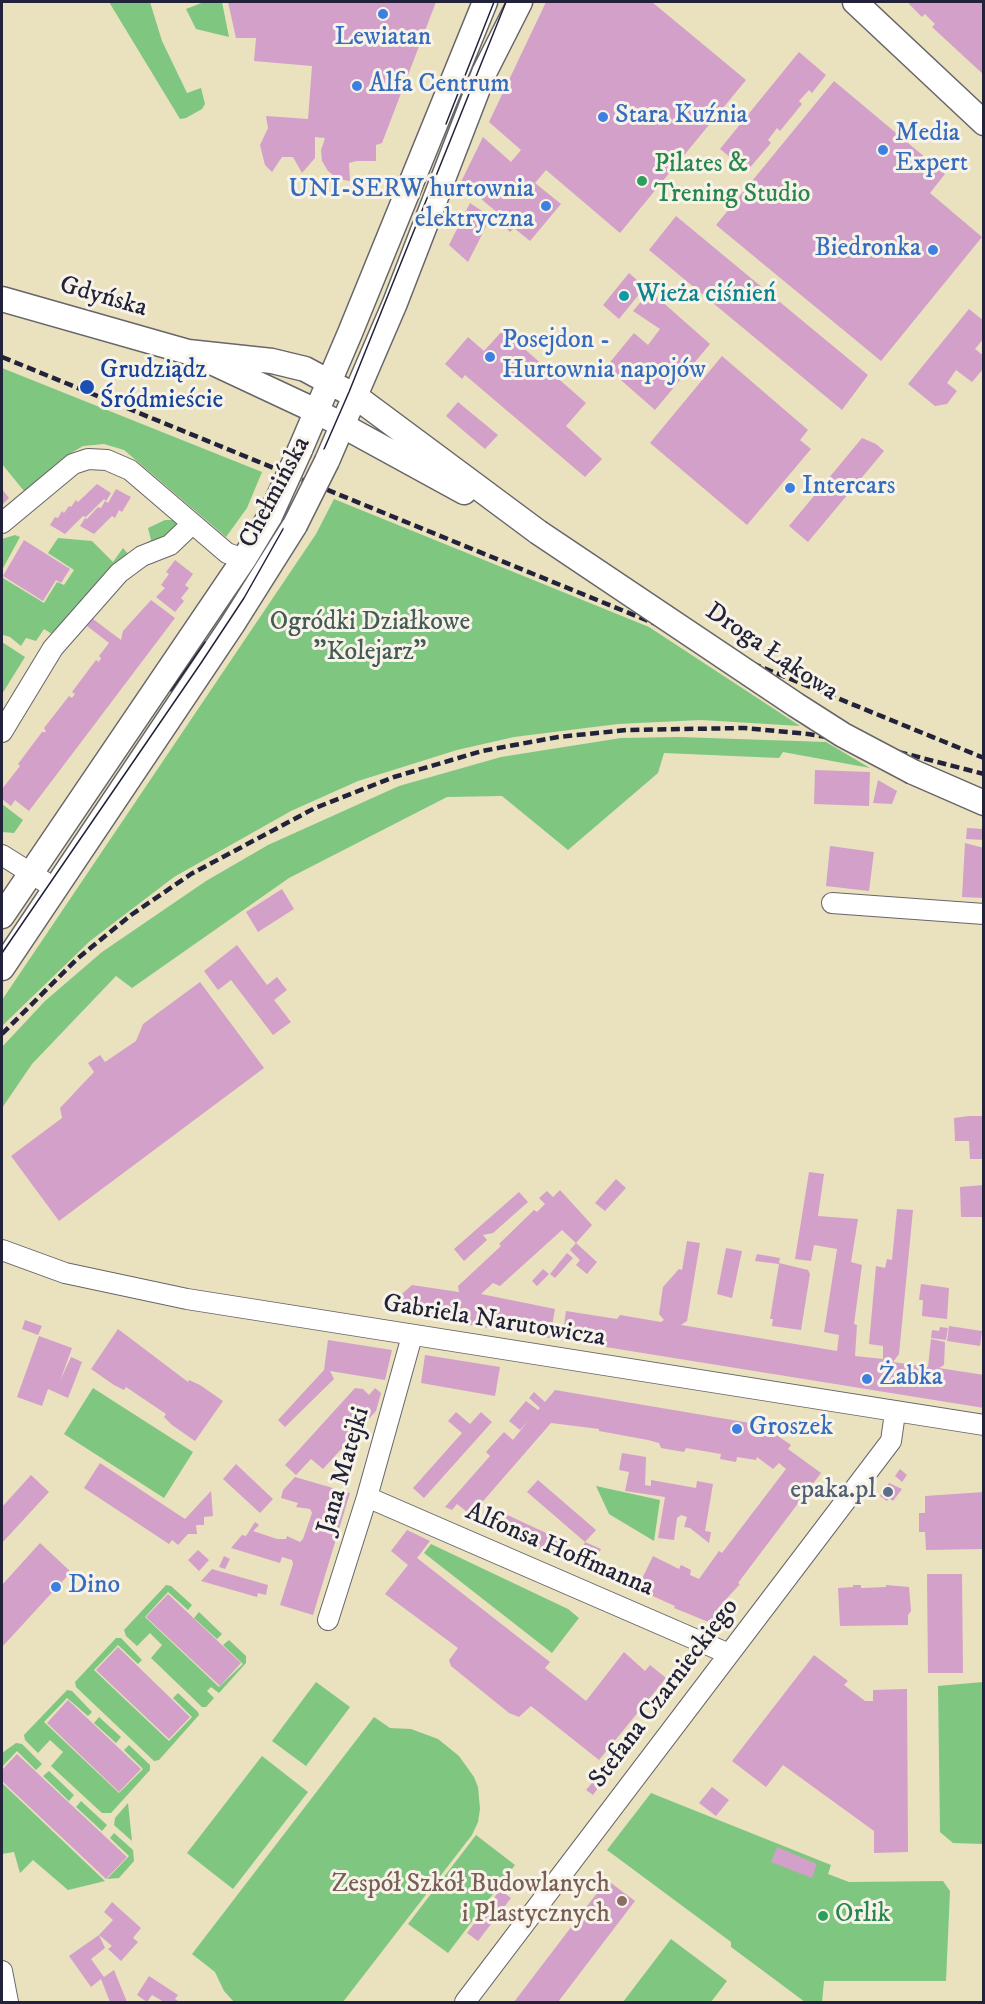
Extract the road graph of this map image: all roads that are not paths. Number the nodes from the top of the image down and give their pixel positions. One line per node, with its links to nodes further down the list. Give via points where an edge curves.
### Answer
1 (485, 2): 6 (main road, Chełmińska)
2 (520, 2): 10 (main road, Chełmińska, via 484,73)
3 (855, 2): 4 (main road)
4 (984, 123)
5 (2, 299): 7 (main road, Gdyńska)
6 (350, 333): 8 (main road, Chełmińska, via 317,359); 9 (main road, Chełmińska)
7 (188, 352): 8 (main road, Gdyńska); 11 (main road, Gdyńska)
8 (272, 361): 9 (main road, Gdyńska, via 305,369)
9 (330, 381): 10 (main road, Droga Łąkowa); 11 (main road, Chełmińska)
10 (355, 396): 12 (main road, Chełmińska); 15 (main road, Droga Łąkowa)
11 (316, 411): 12 (main road, Gdyńska); 16 (main road, Chełmińska, bridge, via 270,516)
12 (343, 425): 15 (main road, Droga Łąkowa); 21 (main road, Chełmińska, bridge, via 295,525 251,597)
13 (2, 523): 14 (street, via 73,464 88,459 107,460 130,470)
14 (192, 524): 16 (street, via 227,553); 17 (street, via 170,545 142,556 119,573 53,648)
15 (538, 532): 18 (main road, Droga Łąkowa, bridge, via 843,735)
16 (244, 559): 20 (main road, Chełmińska)
17 (2, 732)
18 (984, 803)
19 (2, 855): 20 (street)
20 (30, 873): 21 (street); 24 (main road, Chełmińska)
21 (56, 889): 25 (main road, Chełmińska)
22 (832, 903): 23 (street)
23 (984, 914)
24 (2, 916)
25 (2, 968)
26 (2, 1250): 27 (street, Gabriela Narutowicza, via 65,1274)
27 (412, 1336): 28 (street, Gabriela Narutowicza); 30 (street, Jana Matejki)
28 (895, 1413): 29 (street, Gabriela Narutowicza); 32 (street, Stefana Czarnieckiego, via 891,1441)
29 (984, 1425)
30 (367, 1497): 31 (street, Jana Matejki); 32 (street, Alfonsa Hoffmanna)
31 (328, 1620)
32 (729, 1654): 35 (street, Stefana Czarnieckiego)
33 (2, 1971): 34 (street)
34 (8, 2002)
35 (465, 2002)

